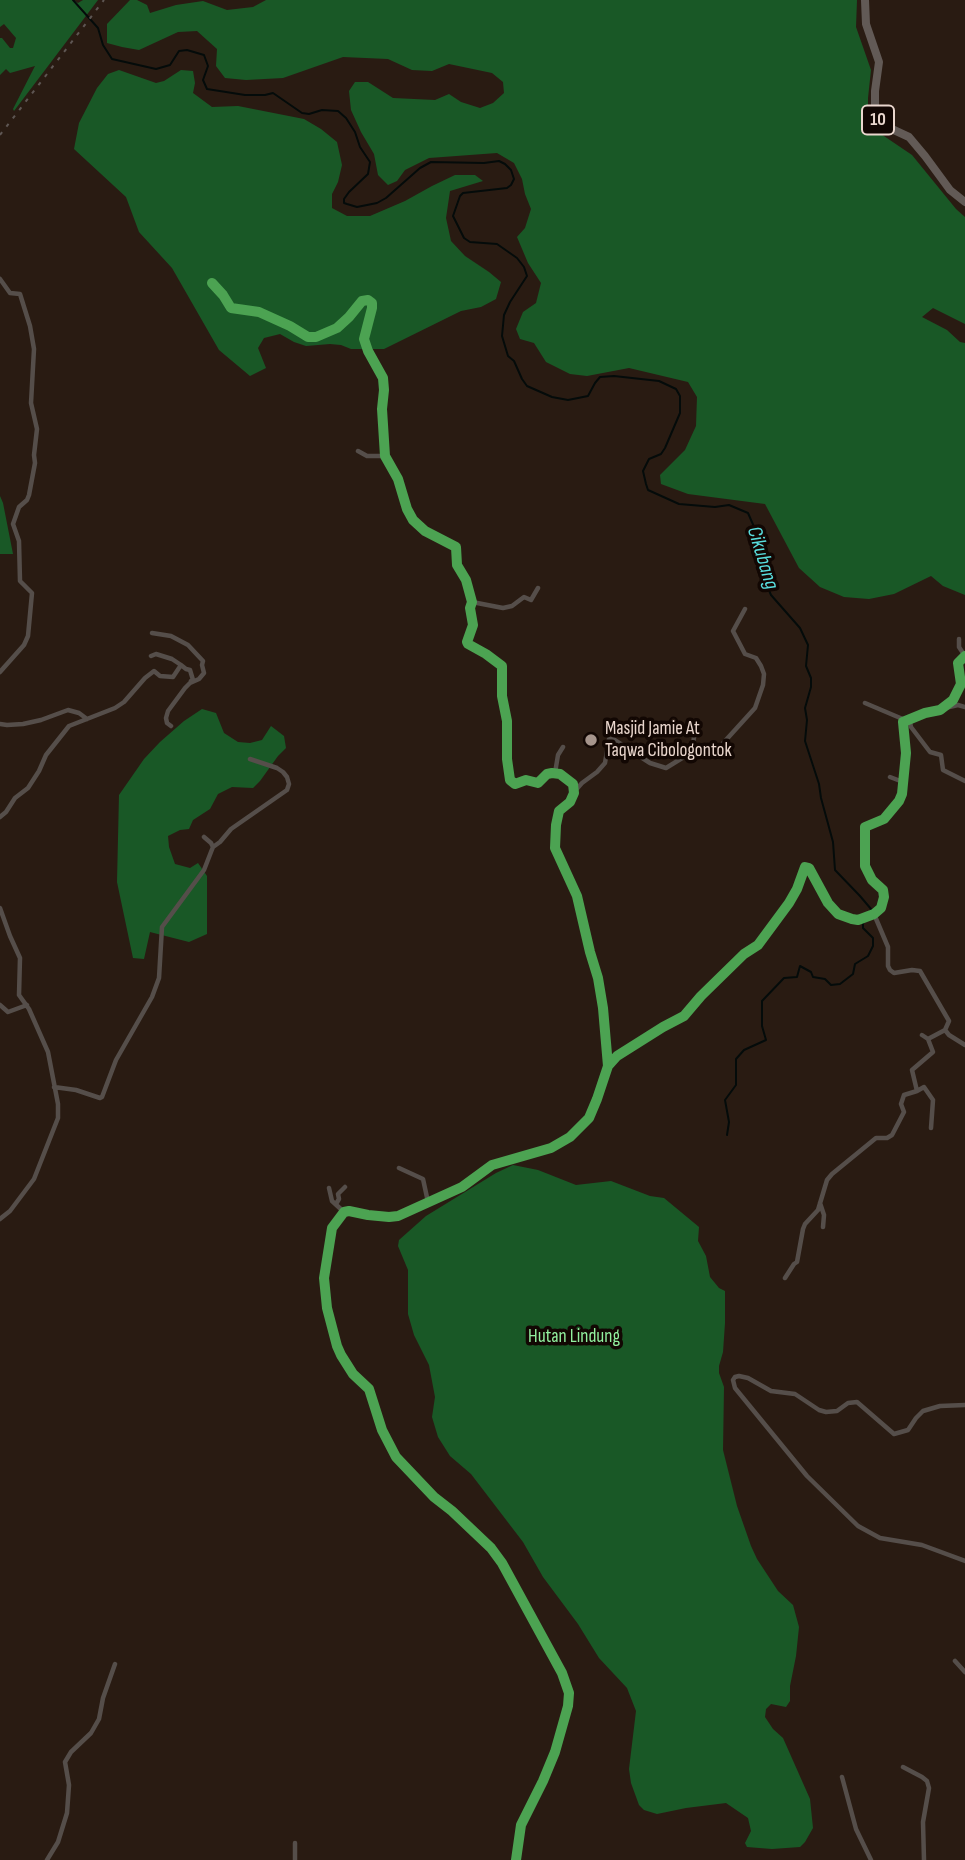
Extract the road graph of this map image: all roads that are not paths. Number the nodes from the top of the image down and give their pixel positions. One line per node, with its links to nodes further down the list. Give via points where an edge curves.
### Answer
1 (865, 0): 2 (highway, 10, via 866,24 879,62 875,115 881,124 909,138)
2 (965, 202)
3 (0, 279): 15 (street, via 10,292 20,294 30,326 34,349 31,401 37,426 29,495 13,524 19,543 20,582 32,593 28,636)
4 (212, 283): 6 (street, via 231,308 259,312 308,337 334,330 362,301 371,302 365,339 383,378)
5 (358, 451): 6 (street)
6 (385, 456): 8 (street, via 413,520 424,531 455,545 457,565)
7 (538, 587): 8 (street, via 531,600 524,597 512,606)
8 (472, 602): 28 (street, via 473,625 467,643 503,669 510,780 513,784 538,783)
9 (745, 608): 26 (street, via 733,631 745,654 758,661 764,674 755,708 715,752)
10 (152, 633): 16 (street, via 188,645 202,661 204,673)
11 (959, 639): 13 (street)
12 (151, 656): 14 (street)
13 (965, 656): 19 (street, via 958,665 958,691)
14 (181, 665): 16 (street, via 190,670); 20 (street, via 173,677 154,671 124,702)
15 (0, 672)
16 (190, 683): 23 (street, via 169,710 166,718)
17 (865, 703): 21 (street)
18 (965, 707): 19 (street)
19 (941, 709): 21 (street)
20 (87, 719): 22 (street, via 68,710 23,724); 33 (street, via 65,730 28,788)
21 (907, 719): 30 (street, via 930,752 942,756 943,770); 31 (street, via 902,725 906,753)
22 (0, 724)
23 (171, 726)
24 (694, 737): 26 (street, via 692,752)
25 (563, 747): 28 (street)
26 (683, 757): 32 (street, via 666,768 609,739 605,763)
27 (250, 759): 35 (street, via 283,772 287,790)
28 (555, 773): 32 (street, via 572,782)
29 (890, 777): 31 (street)
30 (965, 780)
31 (903, 782): 37 (street, via 899,801 884,819 865,827 865,866 884,897 882,907)
32 (574, 793): 44 (street, via 559,811 555,848 577,896 598,978)
33 (0, 817)
34 (204, 837): 35 (street)
35 (213, 846): 45 (street, via 204,870 162,927 159,978 102,1097)
36 (0, 908): 39 (street, via 20,956 19,994)
37 (869, 916): 40 (street, via 888,947 890,970 920,971 949,1021); 44 (street, via 852,919 835,911 805,867 789,903 758,945 684,1016)
38 (0, 1005): 39 (street, via 8,1012)
39 (27, 1005): 45 (street, via 48,1052)
40 (945, 1030): 42 (street); 43 (street)
41 (922, 1035): 42 (street)
42 (931, 1038): 46 (street, via 933,1051 912,1070)
43 (965, 1045)
44 (608, 1066): 51 (street, via 589,1118 570,1138 551,1149 492,1165 462,1187)
45 (54, 1087): 55 (street, via 58,1118 34,1179)
46 (917, 1091): 47 (street, via 924,1087 933,1100); 52 (street, via 904,1095 904,1112 892,1135 876,1138 832,1174)
47 (932, 1128)
48 (399, 1168): 51 (street, via 423,1179)
49 (345, 1187): 53 (street)
50 (329, 1188): 53 (street)
51 (428, 1202): 54 (street, via 394,1217)
52 (819, 1202): 56 (street); 57 (street, via 818,1210 804,1224 797,1262)
53 (336, 1204): 54 (street)
54 (344, 1212): 68 (street, via 332,1228 324,1279 337,1346 353,1374 369,1389 396,1457 502,1563 569,1693 555,1752 521,1825)
55 (0, 1219)
56 (823, 1227)
57 (785, 1278)
58 (965, 1405): 59 (street, via 923,1411 908,1430 894,1434 857,1402 826,1412 748,1378 733,1380 807,1476 858,1526 880,1538 922,1545)
59 (965, 1560)
60 (955, 1661): 62 (street)
61 (115, 1664): 66 (street, via 99,1719 65,1762 67,1813)
62 (965, 1672)
63 (903, 1767): 70 (street, via 927,1781 929,1788 923,1822)
64 (842, 1777): 69 (street, via 856,1829)
65 (295, 1843): 67 (street)
66 (47, 1860)
67 (295, 1860)
68 (516, 1860)
69 (871, 1860)
70 (924, 1860)

